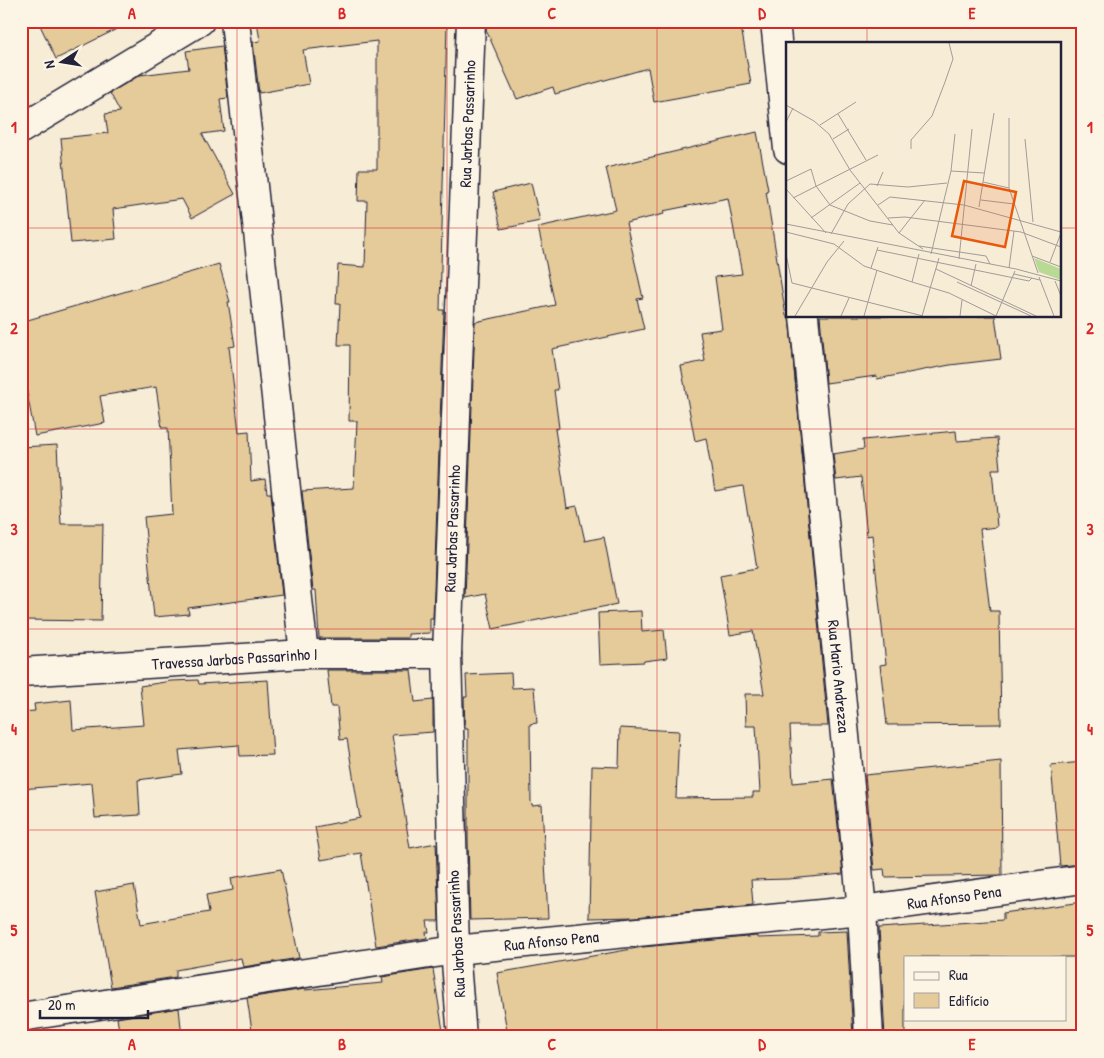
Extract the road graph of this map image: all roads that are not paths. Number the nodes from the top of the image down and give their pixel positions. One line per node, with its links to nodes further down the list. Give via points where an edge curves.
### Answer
1 (200, 21): 5 (street)
2 (235, 21): 8 (street)
3 (471, 21): 9 (street, Rua Jarbas Passarinho)
4 (775, 21): 6 (street)
5 (21, 129)
6 (786, 129)
7 (804, 318): 12 (street, Rua Mario Andrezza)
8 (304, 654): 9 (street, Travessa Jarbas Passarinho I); 10 (street, Travessa Jarbas Passarinho I)
9 (448, 654): 13 (street, Rua Jarbas Passarinho)
10 (21, 672)
11 (1083, 879): 12 (street, Rua Afonso Pena)
12 (862, 910): 13 (street, Rua Afonso Pena); 16 (street, Rua Mario Andrezza)
13 (456, 950): 14 (street, Rua Afonso Pena); 15 (street, Rua Jarbas Passarinho)
14 (21, 1017)
15 (462, 1037)
16 (869, 1037)

